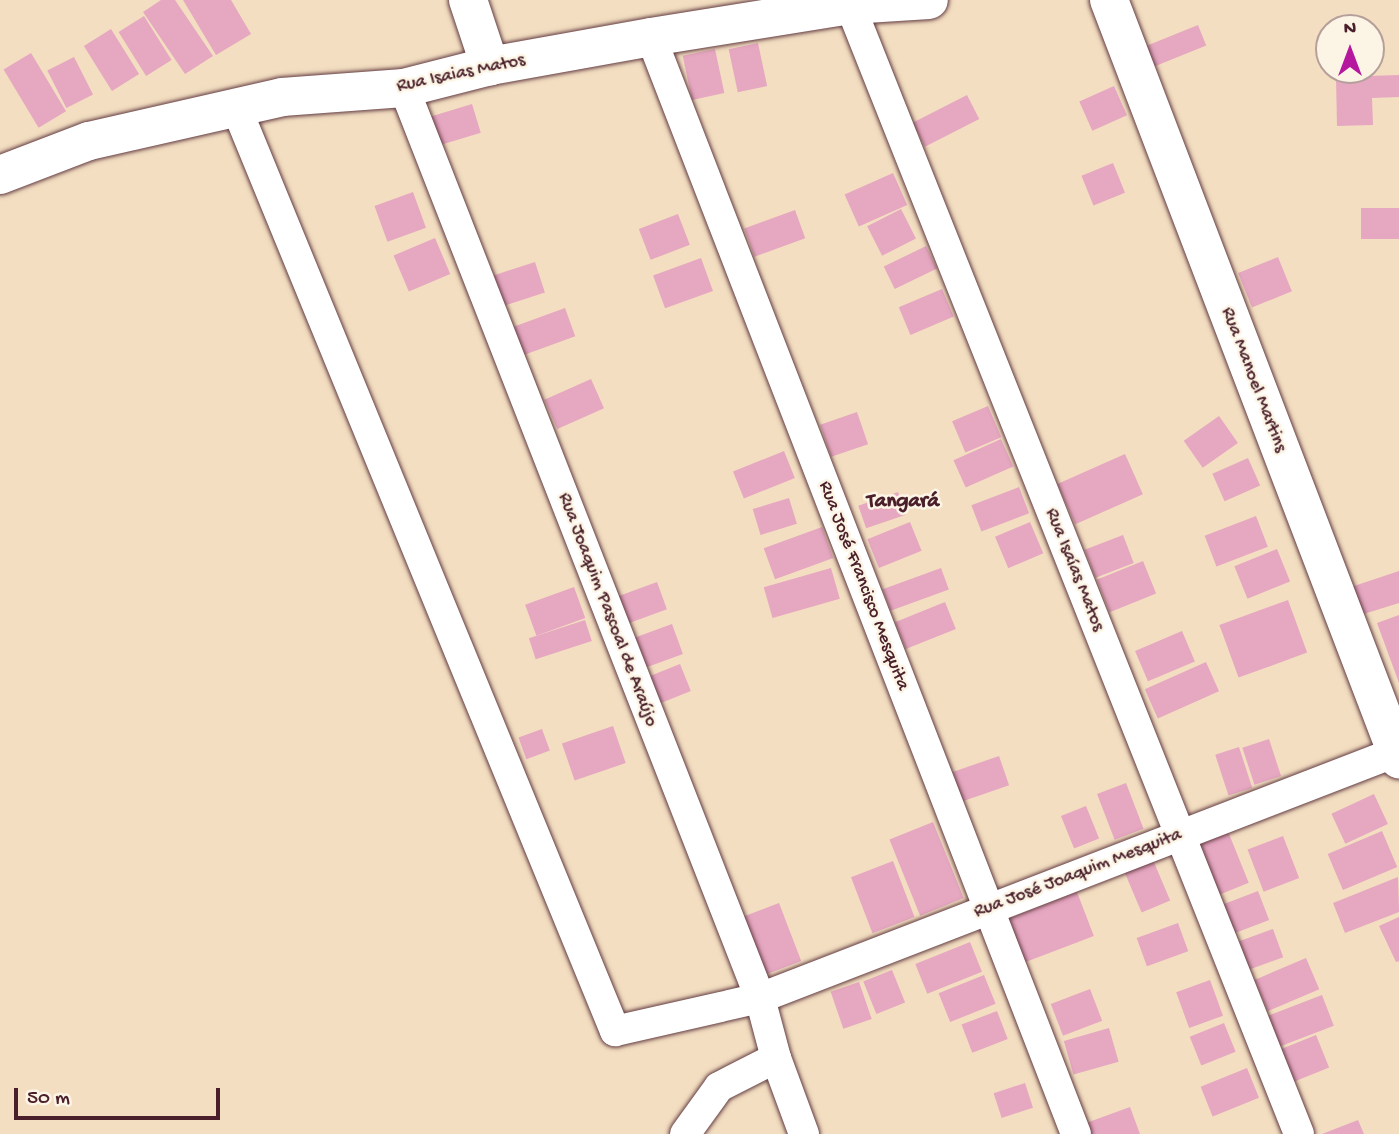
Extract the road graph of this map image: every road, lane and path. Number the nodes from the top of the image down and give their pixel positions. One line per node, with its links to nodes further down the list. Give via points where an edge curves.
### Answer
1 (468, 0): 6 (street)
2 (924, 0): 4 (street, Rua Isaias Matos)
3 (1109, 0): 10 (street, Rua Manoel Martins)
4 (849, 3): 5 (street, Rua Isaias Matos); 12 (street, Rua Isaías Matos)
5 (651, 37): 6 (street, Rua Isaias Matos); 13 (street, Rua José Francisco Mesquita)
6 (490, 66): 7 (street, Rua Isaias Matos)
7 (404, 88): 8 (street, Rua Isaias Matos, via 282,97); 14 (street, Rua Joaquim Pascoal de Araújo)
8 (236, 107): 9 (street, Rua Isaias Matos, via 89,141); 14 (street, Rua José Joaquim Mesquita, via 615,1031)
9 (0, 175)
10 (1390, 714): 11 (street, Rua Manoel Martins)
11 (1398, 755): 12 (street, Rua José Joaquim Mesquita)
12 (1179, 835): 13 (street, Rua José Joaquim Mesquita); 19 (street, Rua Isaías Matos)
13 (989, 909): 14 (street, Rua José Joaquim Mesquita); 18 (street, Rua José Francisco Mesquita)
14 (760, 998): 15 (street, Rua Joaquim Pascoal de Araújo)
15 (776, 1058): 16 (street, via 719,1087); 17 (street, Rua Joaquim Pascoal de Araújo)
16 (685, 1134)
17 (804, 1134)
18 (1076, 1134)
19 (1299, 1134)

